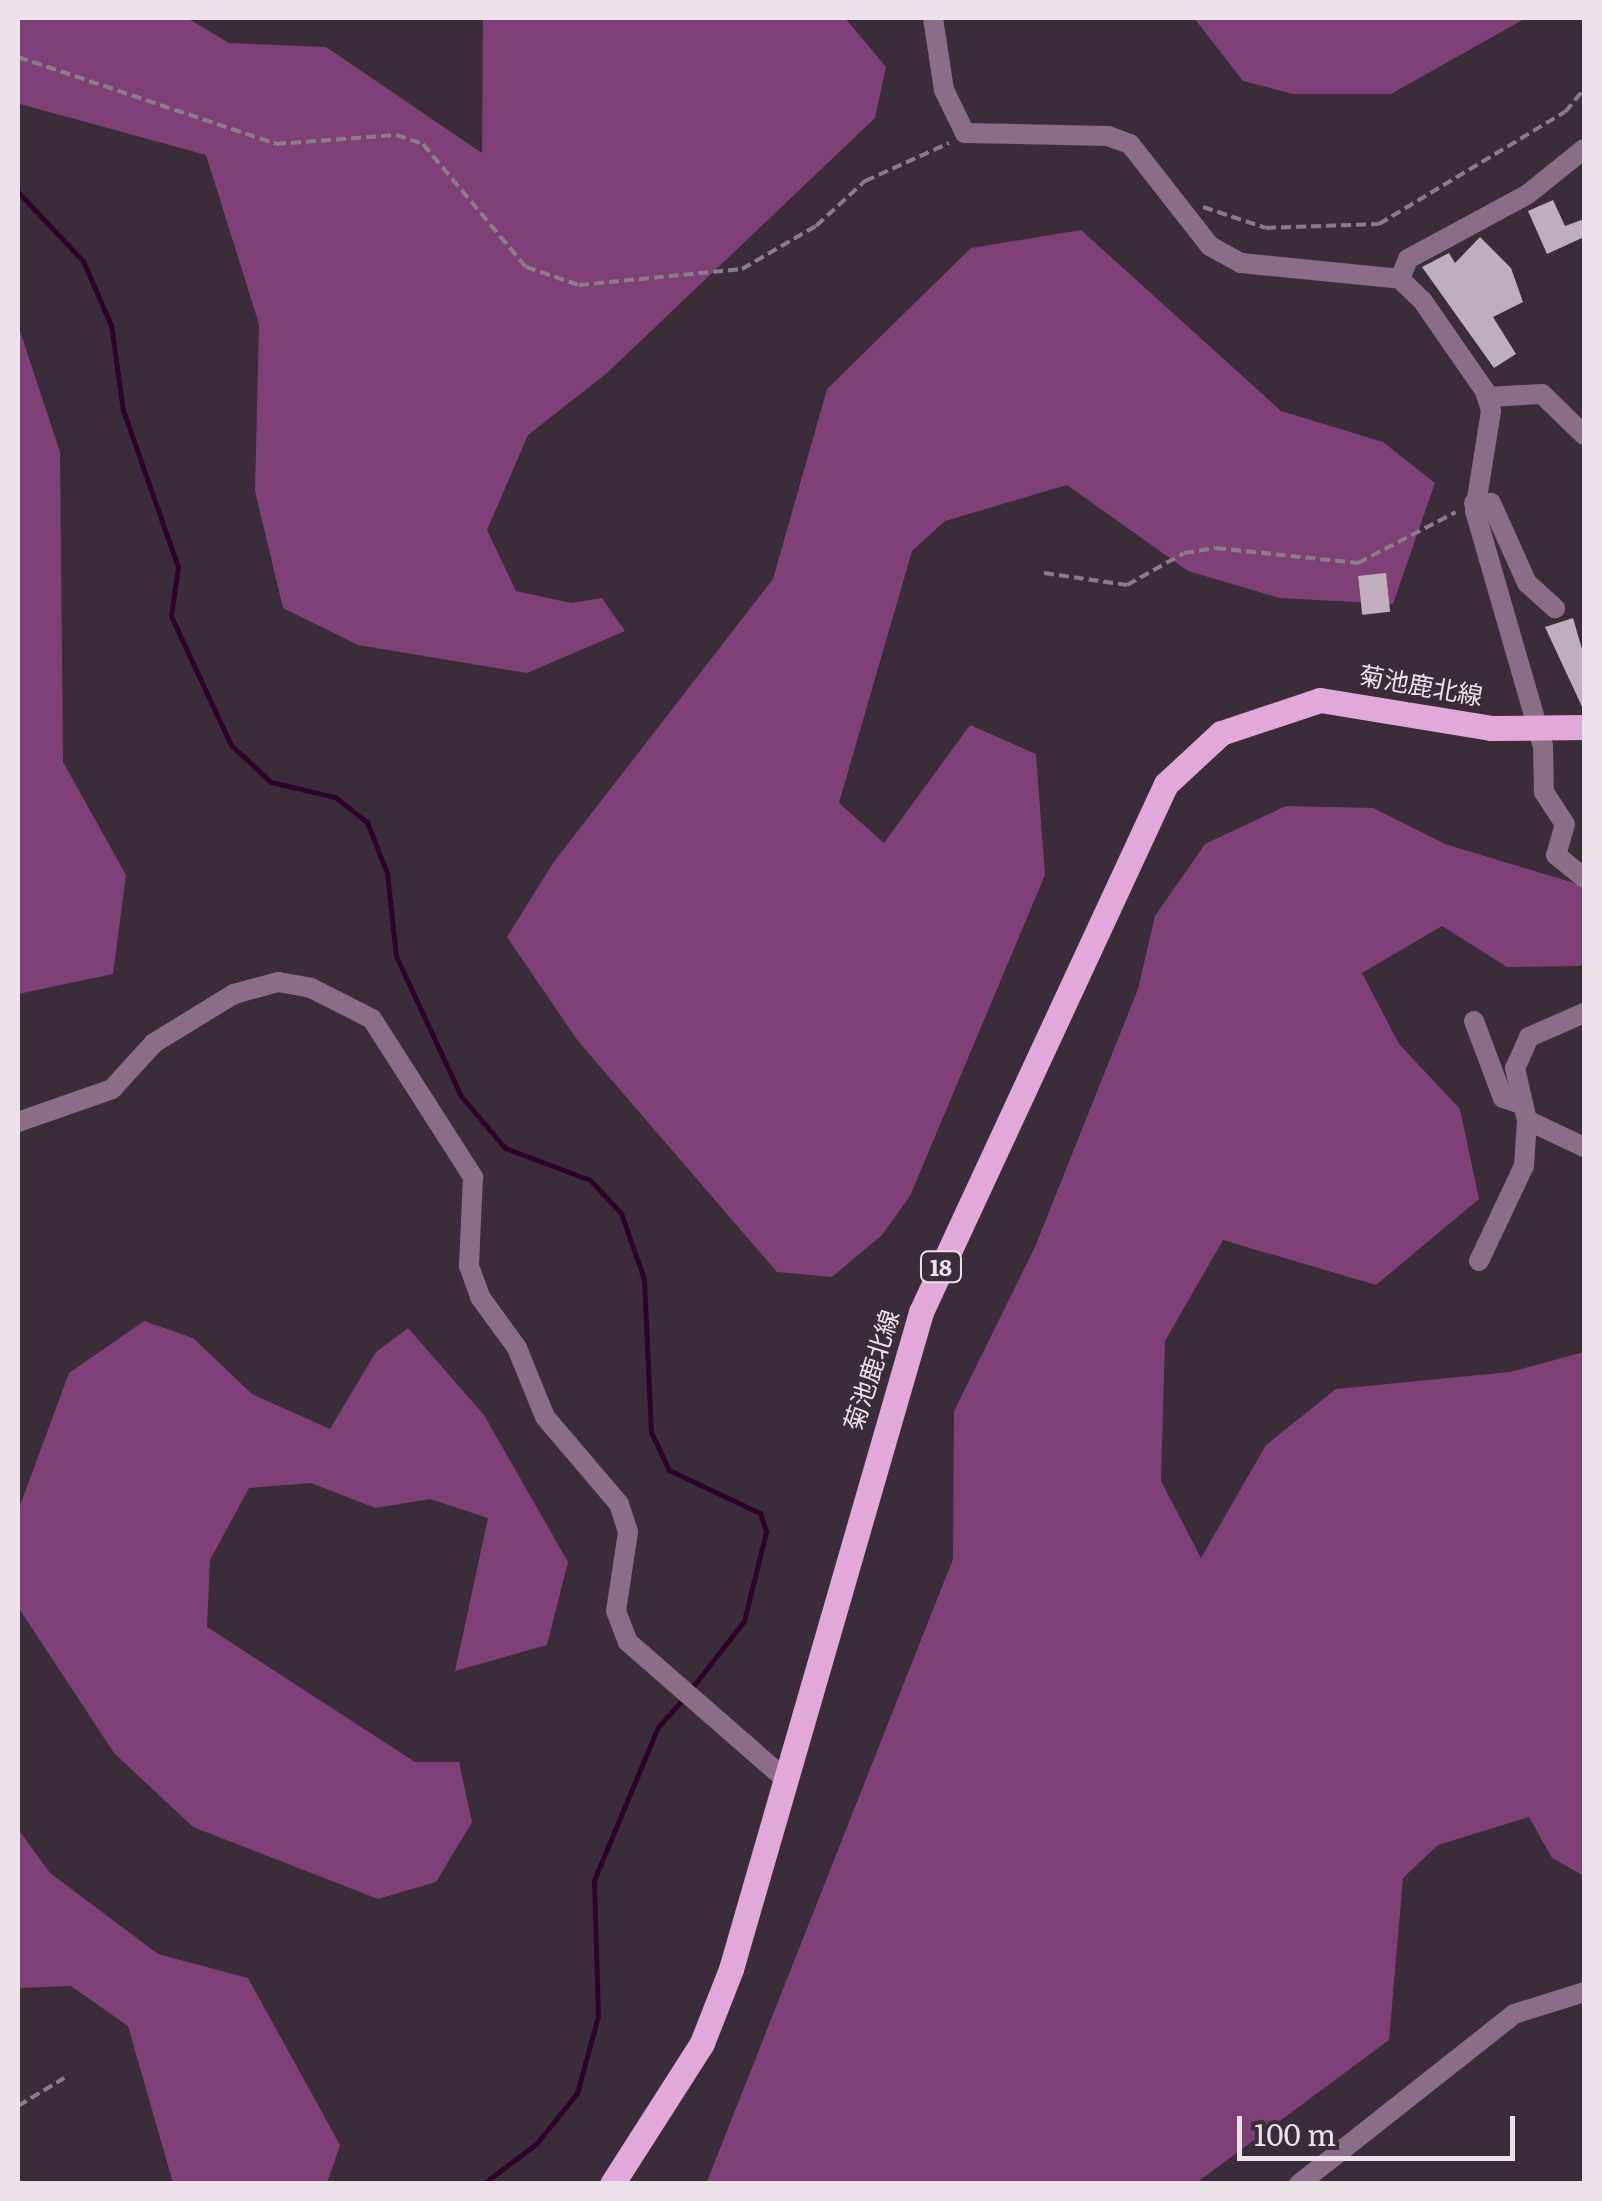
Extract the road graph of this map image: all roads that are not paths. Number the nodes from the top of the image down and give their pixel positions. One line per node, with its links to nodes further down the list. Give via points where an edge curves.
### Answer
1 (933, 18): 3 (street, via 944,90 965,134 1108,136 1130,144 1210,246 1240,263)
2 (1584, 148): 3 (street, via 1528,194 1408,259)
3 (1400, 278): 4 (street)
4 (1487, 398): 5 (street, via 1542,394); 6 (street)
5 (1584, 435)
6 (1474, 503): 7 (street, via 1490,503 1527,583); 9 (street)
7 (1556, 608)
8 (1584, 727): 9 (main road, 菊池鹿北線 / 18)
9 (1537, 730): 10 (street, via 1544,792 1564,824 1556,855); 17 (main road, 菊池鹿北線 / 18, via 1320,700 1221,733 1166,784 921,1312)
10 (1584, 878)
11 (1584, 1014): 13 (street, via 1529,1037 1515,1068)
12 (1474, 1021): 13 (street, via 1503,1098)
13 (1523, 1112): 15 (street); 16 (street, via 1524,1166)
14 (18, 1122): 17 (street, via 112,1089 154,1043 234,994 278,982 311,988 372,1019 473,1177 468,1266 480,1297 516,1348 545,1417 619,1504 628,1532 616,1611 628,1642)
15 (1584, 1147)
16 (1479, 1261)
17 (784, 1778): 19 (main road, 菊池鹿北線 / 18, via 702,2043)
18 (1584, 1992): 20 (street, via 1514,2014)
19 (612, 2184)
20 (1299, 2184)

